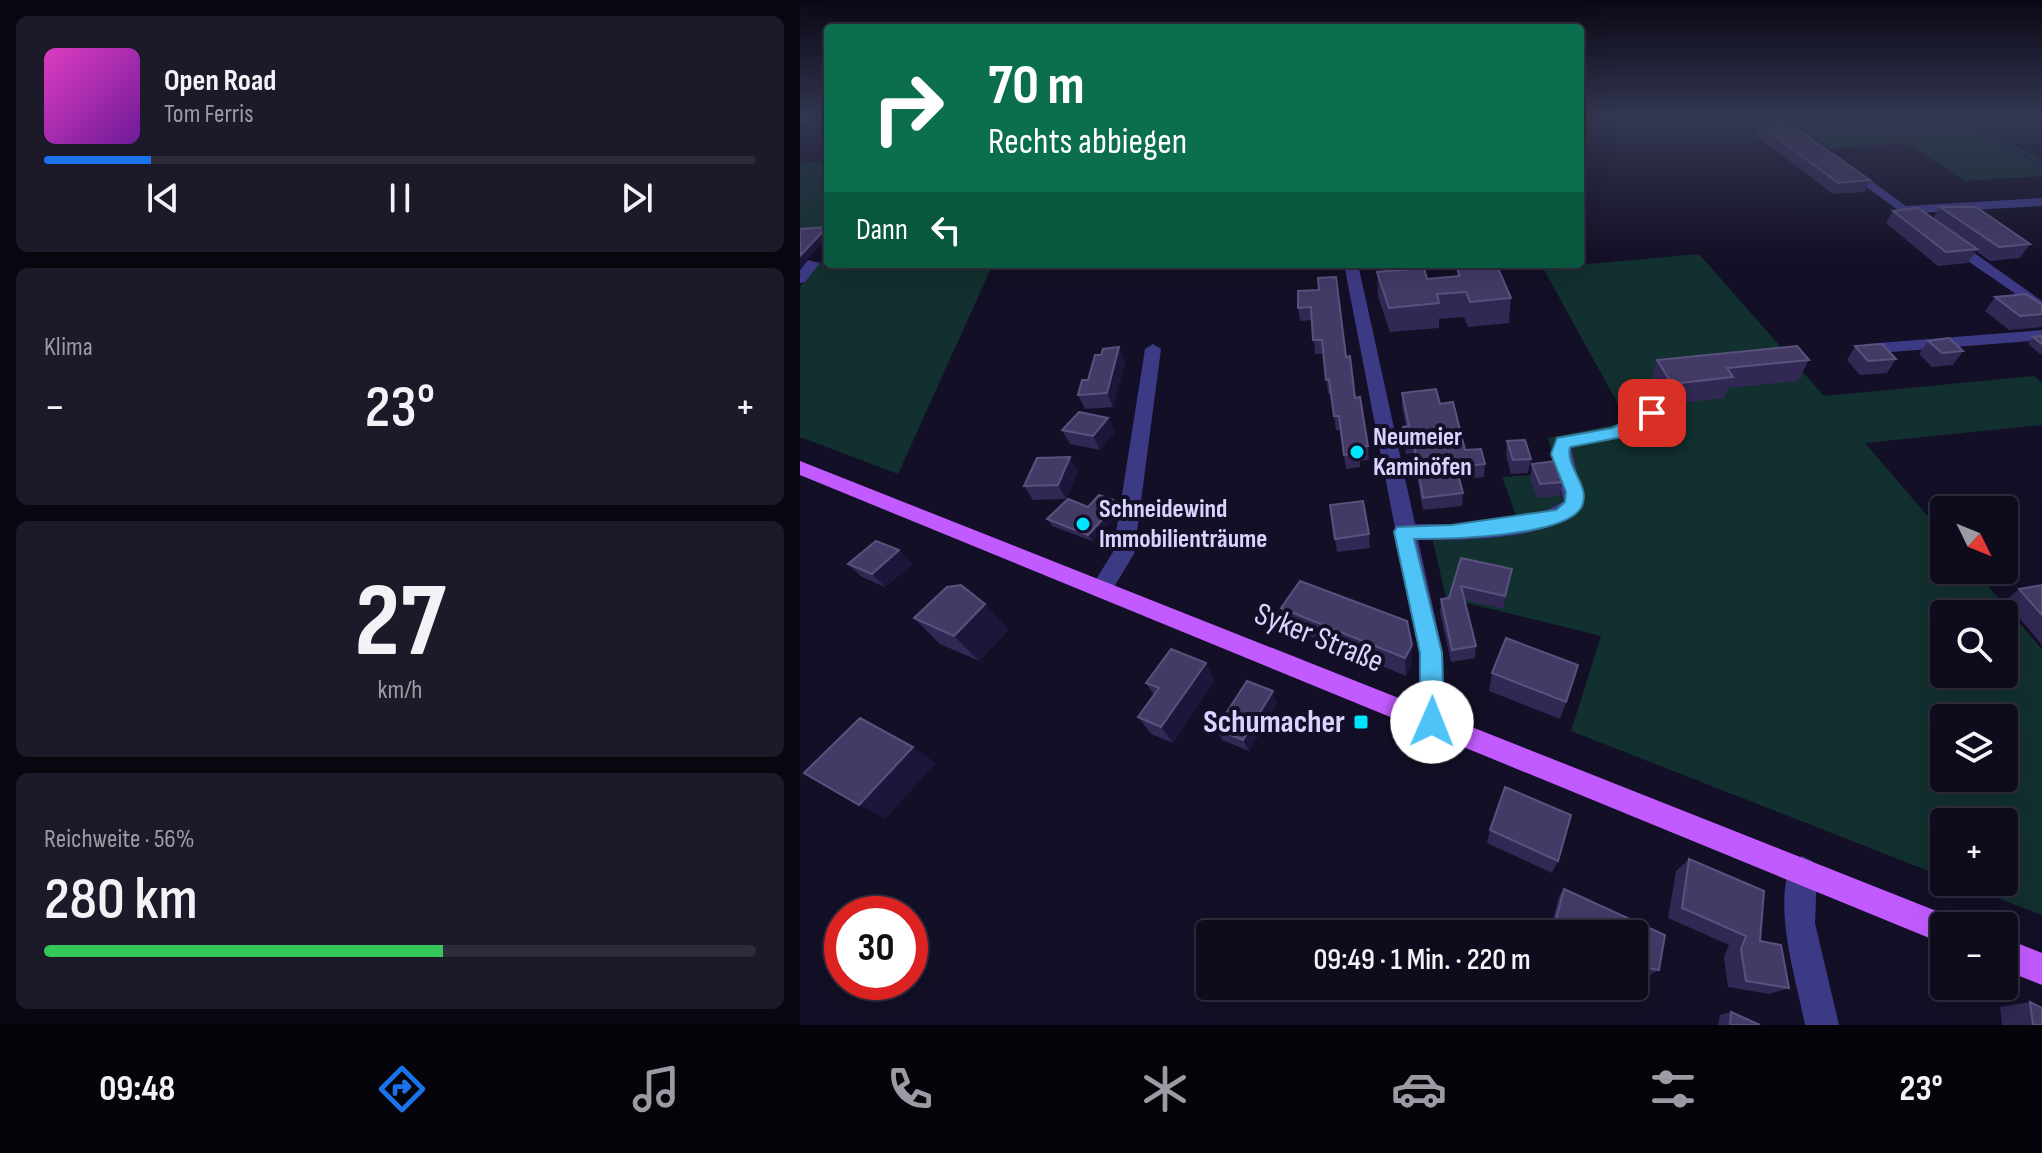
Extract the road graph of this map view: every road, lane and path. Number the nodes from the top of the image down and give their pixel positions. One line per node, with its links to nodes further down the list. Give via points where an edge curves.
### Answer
1 (1841, 165): 3 (street)
2 (2042, 202): 3 (street)
3 (1904, 210): 7 (street)
4 (813, 263): 6 (street)
5 (1352, 268): 13 (street)
6 (800, 279)
7 (2042, 308)
8 (2042, 335): 10 (street)
9 (1153, 349): 14 (street, via 1123,554)
10 (1866, 349)
11 (1652, 413): 13 (street, via 1616,433 1562,442 1559,454 1575,492 1574,504 1562,515 1451,532)
12 (800, 468): 14 (main road, Syker Straße)
13 (1403, 532): 15 (street, via 1431,653)
14 (1101, 589): 15 (main road, Syker Straße)
15 (1432, 722): 16 (main road, Syker Straße)
16 (1802, 871): 17 (main road, Syker Straße); 20 (street, via 1800,923)
17 (1930, 923)
18 (2018, 960): 19 (main road)
19 (2042, 969)
20 (1822, 1025)

